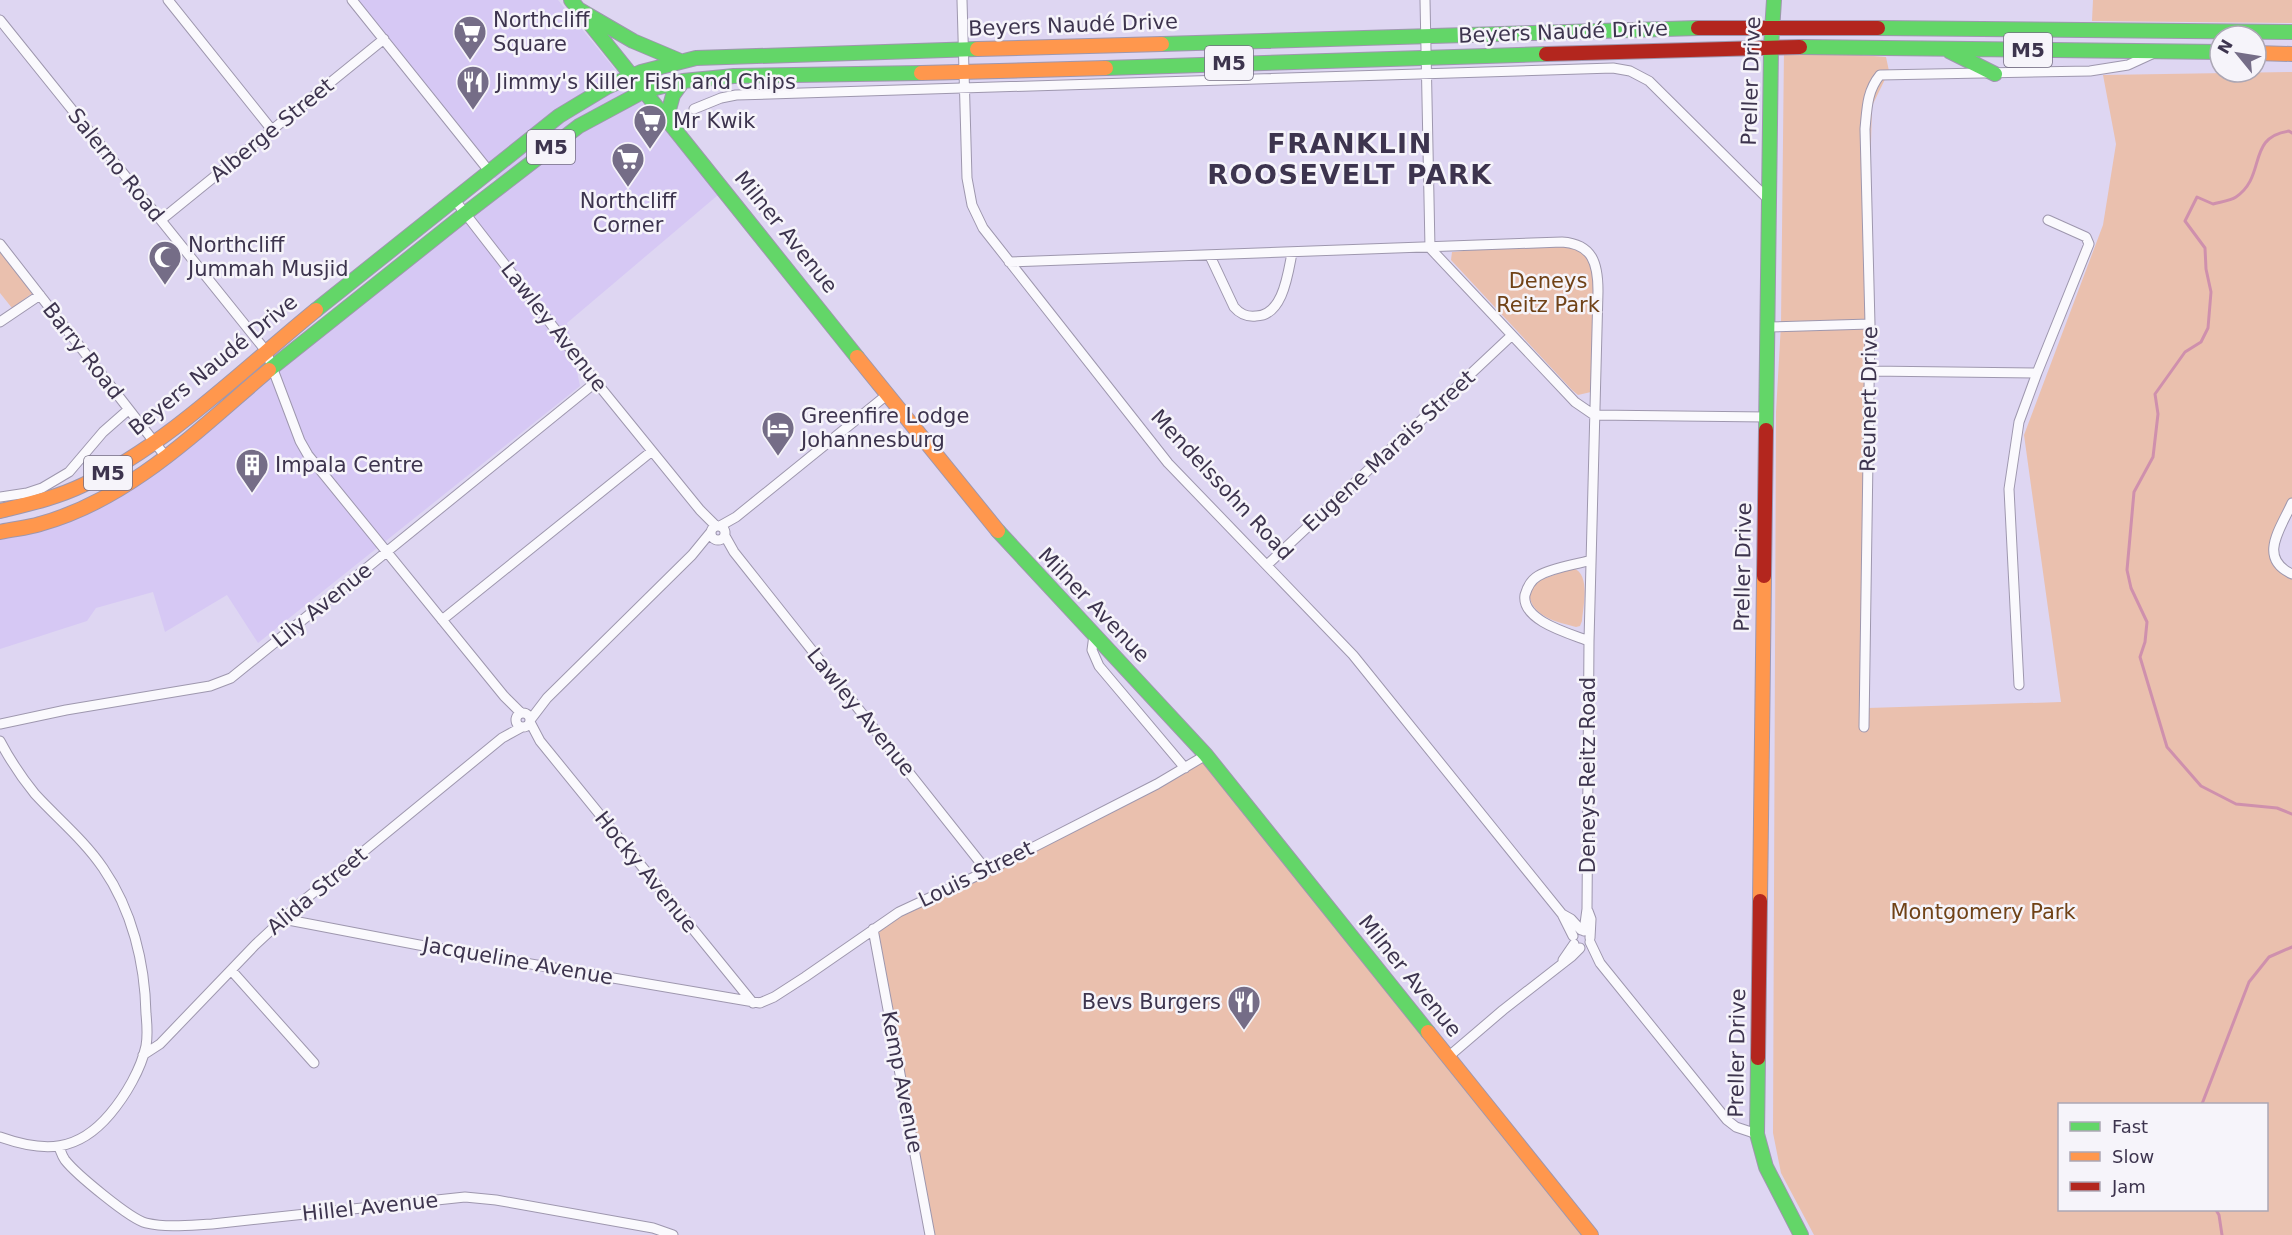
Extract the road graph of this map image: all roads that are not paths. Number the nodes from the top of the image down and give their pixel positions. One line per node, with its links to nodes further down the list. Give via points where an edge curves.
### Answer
1 (168, 0): 35 (street)
2 (352, 0): 13 (street)
3 (962, 0): 16 (street, Mendelssohn Road)
4 (1425, 0): 12 (street)
5 (1774, 0): 8 (main road, Preller Drive)
6 (575, 4): 24 (main road, via 633,41); 26 (main road, Milner Avenue)
7 (0, 20): 40 (street, Salerno Road)
8 (1772, 27): 9 (main road, Beyers Naudé Drive / M5); 12 (main road, Beyers Naudé Drive / M5); 14 (main road, Preller Drive)
9 (2010, 28): 10 (main road, Beyers Naudé Drive / M5); 17 (main road)
10 (2089, 29): 11 (main road, Beyers Naudé Drive / M5); 18 (main road)
11 (2292, 32)
12 (1426, 35): 16 (main road, Beyers Naudé Drive / M5); 23 (street)
13 (384, 39): 35 (street, Alberge Street); 36 (street)
14 (1771, 47): 15 (main road, Beyers Naudé Drive / M5); 23 (main road, Beyers Naudé Drive / M5); 38 (main road, Preller Drive)
15 (1946, 49): 17 (main road, Beyers Naudé Drive / M5); 27 (main road)
16 (963, 50): 24 (main road, Beyers Naudé Drive / M5); 25 (street, Mendelssohn Road)
17 (2010, 50): 18 (main road, Beyers Naudé Drive / M5)
18 (2089, 51): 19 (main road, Beyers Naudé Drive / M5)
19 (2157, 52): 20 (main road, Beyers Naudé Drive / M5); 27 (street, Beyers Naudé Drive, via 2128,65 2090,71)
20 (2208, 52)
21 (2268, 53): 22 (main road)
22 (2292, 54)
23 (1428, 57): 25 (main road, Beyers Naudé Drive / M5); 28 (street)
24 (678, 60): 26 (main road, Beyers Naudé Drive / M5)
25 (963, 72): 30 (main road, Beyers Naudé Drive / M5, via 734,75); 31 (street, Mendelssohn Road)
26 (632, 74): 32 (main road, Milner Avenue); 36 (main road, Beyers Naudé Drive / M5, via 574,105)
27 (1995, 74): 29 (street, Beyers Naudé Drive)
28 (1427, 75): 31 (street, Beyers Naudé Drive); 38 (street, Beyers Naudé Drive, via 1613,68 1638,74); 43 (street)
29 (1880, 75): 50 (street, Reunert Drive, via 1868,97 1865,129)
30 (683, 81): 32 (main road, Beyers Naudé Drive / M5); 34 (main road, via 673,95)
31 (965, 89): 33 (street, Beyers Naudé Drive, via 736,95); 46 (street, Mendelssohn Road, via 969,194 978,219)
32 (644, 91): 34 (main road, Milner Avenue); 39 (main road, Beyers Naudé Drive / M5, via 579,126)
33 (694, 109)
34 (667, 117): 58 (main road, Milner Avenue)
35 (272, 130): 40 (street, Alberge Street)
36 (489, 171): 37 (main road, Beyers Naudé Drive / M5)
37 (454, 199): 39 (street, Lawley Avenue); 53 (main road, Beyers Naudé Drive / M5)
38 (1769, 200): 51 (main road, Preller Drive)
39 (466, 213): 54 (main road, Beyers Naudé Drive / M5); 57 (street, Lawley Avenue)
40 (161, 220): 53 (street, Salerno Road)
41 (2048, 220): 56 (street, via 2086,237 2089,244)
42 (0, 244): 47 (street, Barry Road)
43 (1430, 248): 44 (street, Deneys Reitz Road); 52 (street); 60 (street, Deneys Reitz Road, via 1562,242 1574,243 1588,252 1598,279)
44 (1292, 253): 45 (street, Deneys Reitz Road); 45 (street, via 1277,303 1267,313 1253,317 1234,307)
45 (1210, 256): 46 (street, Deneys Reitz Road)
46 (1009, 262): 72 (street, Mendelssohn Road, via 1168,463)
47 (40, 295): 49 (street); 59 (street, Barry Road)
48 (0, 308): 49 (street)
49 (3, 320)
50 (1870, 324): 51 (street); 55 (street, Reunert Drive)
51 (1768, 327): 61 (main road, Preller Drive)
52 (1511, 336): 60 (street, via 1575,402); 72 (street, Eugene Marais Street)
53 (266, 351): 54 (street, Salerno Road); 62 (main road, Beyers Naudé Drive / M5)
54 (273, 367): 64 (main road, Beyers Naudé Drive / M5); 70 (street, Hocky Avenue, via 303,449)
55 (1870, 371): 56 (street); 80 (street, Reunert Drive)
56 (2037, 374): 77 (street, via 2019,422 2009,489)
57 (596, 382): 63 (street, Lawley Avenue); 70 (street, Lily Avenue)
58 (888, 394): 69 (street, Alida Street); 75 (main road, Milner Avenue, via 1034,574)
59 (128, 410): 62 (street, Barry Road); 65 (street, Beyers Naudé Drive, via 69,472 42,488)
60 (1594, 415): 61 (street); 71 (street, Deneys Reitz Road)
61 (1767, 417): 93 (main road, Preller Drive)
62 (153, 441): 64 (street, Barry Road); 67 (main road, Beyers Naudé Drive / M5, via 116,468 75,490 40,503)
63 (652, 451): 69 (street, Lawley Avenue); 74 (street)
64 (166, 457): 68 (main road, Beyers Naudé Drive / M5, via 92,504 41,524)
65 (0, 498)
66 (2292, 503): 73 (street, via 2277,536 2273,557)
67 (0, 511)
68 (0, 532)
69 (718, 533): 78 (street, Alida Street); 84 (street, Lawley Avenue)
70 (387, 553): 74 (street, Hocky Avenue); 79 (street, Lily Avenue, via 224,682)
71 (1591, 560): 76 (street, Deneys Reitz Road); 76 (street, via 1537,576 1528,586 1525,600 1542,622)
72 (1267, 565): 87 (street, Mendelssohn Road, via 1353,655 1562,914 1571,919)
73 (2292, 574)
74 (442, 620): 78 (street, Hocky Avenue)
75 (1094, 635): 82 (main road, Milner Avenue); 83 (street, via 1092,650 1099,666)
76 (1589, 641): 87 (street, Deneys Reitz Road, via 1590,919)
77 (2019, 686)
78 (523, 720): 85 (street, Alida Street); 89 (street, Hocky Avenue)
79 (0, 724)
80 (1864, 727)
81 (0, 741): 90 (street, via 28,784 88,848 116,889 135,938 146,996)
82 (1206, 755): 83 (street, Louis Street); 91 (main road, Milner Avenue)
83 (1185, 768): 84 (street, Louis Street)
84 (987, 871): 86 (street, Louis Street, via 915,904)
85 (283, 919): 88 (street, Alida Street); 89 (street, Jacqueline Avenue)
86 (873, 929): 89 (street, Louis Street, via 774,997); 97 (street, Kemp Avenue)
87 (1582, 939): 91 (street, via 1562,963); 93 (street, Mendelssohn Road, via 1727,1120)
88 (231, 970): 90 (street, Alida Street, via 160,1044); 92 (street)
89 (753, 1003)
90 (143, 1055): 95 (street, via 122,1097 102,1124 79,1140)
91 (1448, 1057): 98 (main road, Milner Avenue)
92 (314, 1063)
93 (1757, 1134): 99 (main road, via 1766,1167)
94 (0, 1137): 95 (street, via 44,1148)
95 (59, 1147): 96 (street, Hillel Avenue, via 75,1170 132,1217 145,1223 212,1224 465,1197 653,1228)
96 (673, 1235)
97 (930, 1235)
98 (1591, 1235)
99 (1801, 1235)

